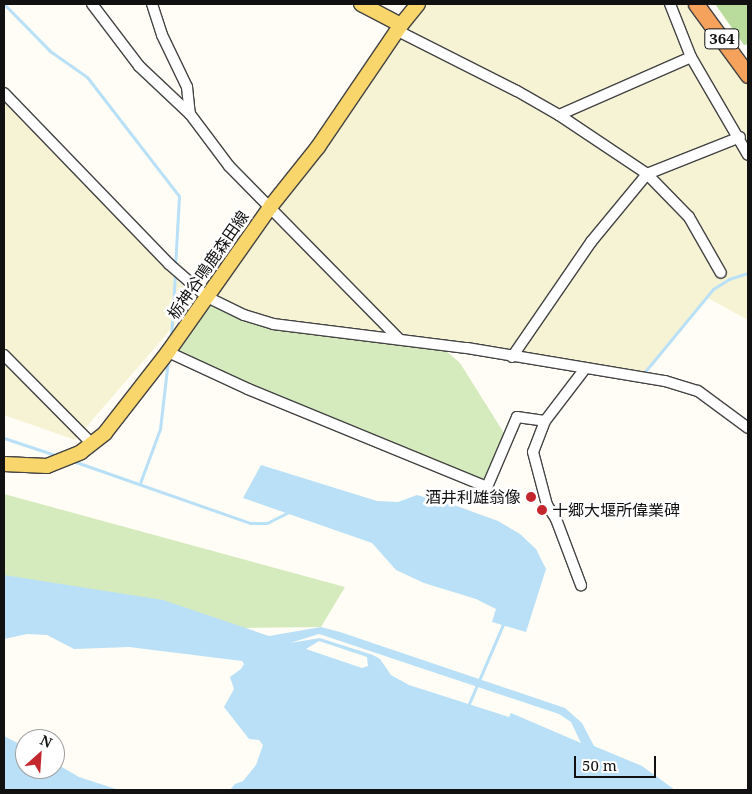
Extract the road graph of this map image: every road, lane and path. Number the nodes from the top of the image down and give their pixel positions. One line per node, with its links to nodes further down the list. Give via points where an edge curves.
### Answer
1 (92, 4): 11 (street, via 139,66)
2 (152, 4): 11 (street, via 162,35 187,87)
3 (362, 4): 7 (main road)
4 (418, 4): 7 (main road, 栃神谷鳴鹿森田線)
5 (670, 4): 8 (street)
6 (696, 4): 9 (highway, 364)
7 (400, 28): 12 (street); 16 (main road, 栃神谷鳴鹿森田線, via 318,147)
8 (691, 57): 12 (street); 13 (street)
9 (748, 74)
10 (4, 93): 18 (street, via 169,264)
11 (190, 114): 16 (street, via 229,166)
12 (558, 115): 15 (street)
13 (740, 138): 14 (street); 15 (street)
14 (748, 155)
15 (647, 174): 17 (street, via 689,217); 22 (street, via 586,250)
16 (271, 206): 18 (main road, 栃神谷鳴鹿森田線); 19 (street)
17 (721, 273)
18 (207, 297): 19 (street, via 272,324); 20 (main road, 栃神谷鳴鹿森田線)
19 (399, 338): 22 (street)
20 (168, 352): 24 (street, via 248,389 487,487 517,417); 26 (main road, 栃神谷鳴鹿森田線, via 120,414)
21 (4, 355): 26 (street)
22 (512, 357): 23 (street)
23 (584, 370): 24 (street); 25 (street, via 665,381 698,391)
24 (545, 421): 28 (street, via 533,452 547,505 556,519)
25 (748, 428)
26 (86, 448): 27 (main road, 栃神谷鳴鹿森田線, via 46,466)
27 (4, 464)
28 (581, 585)

